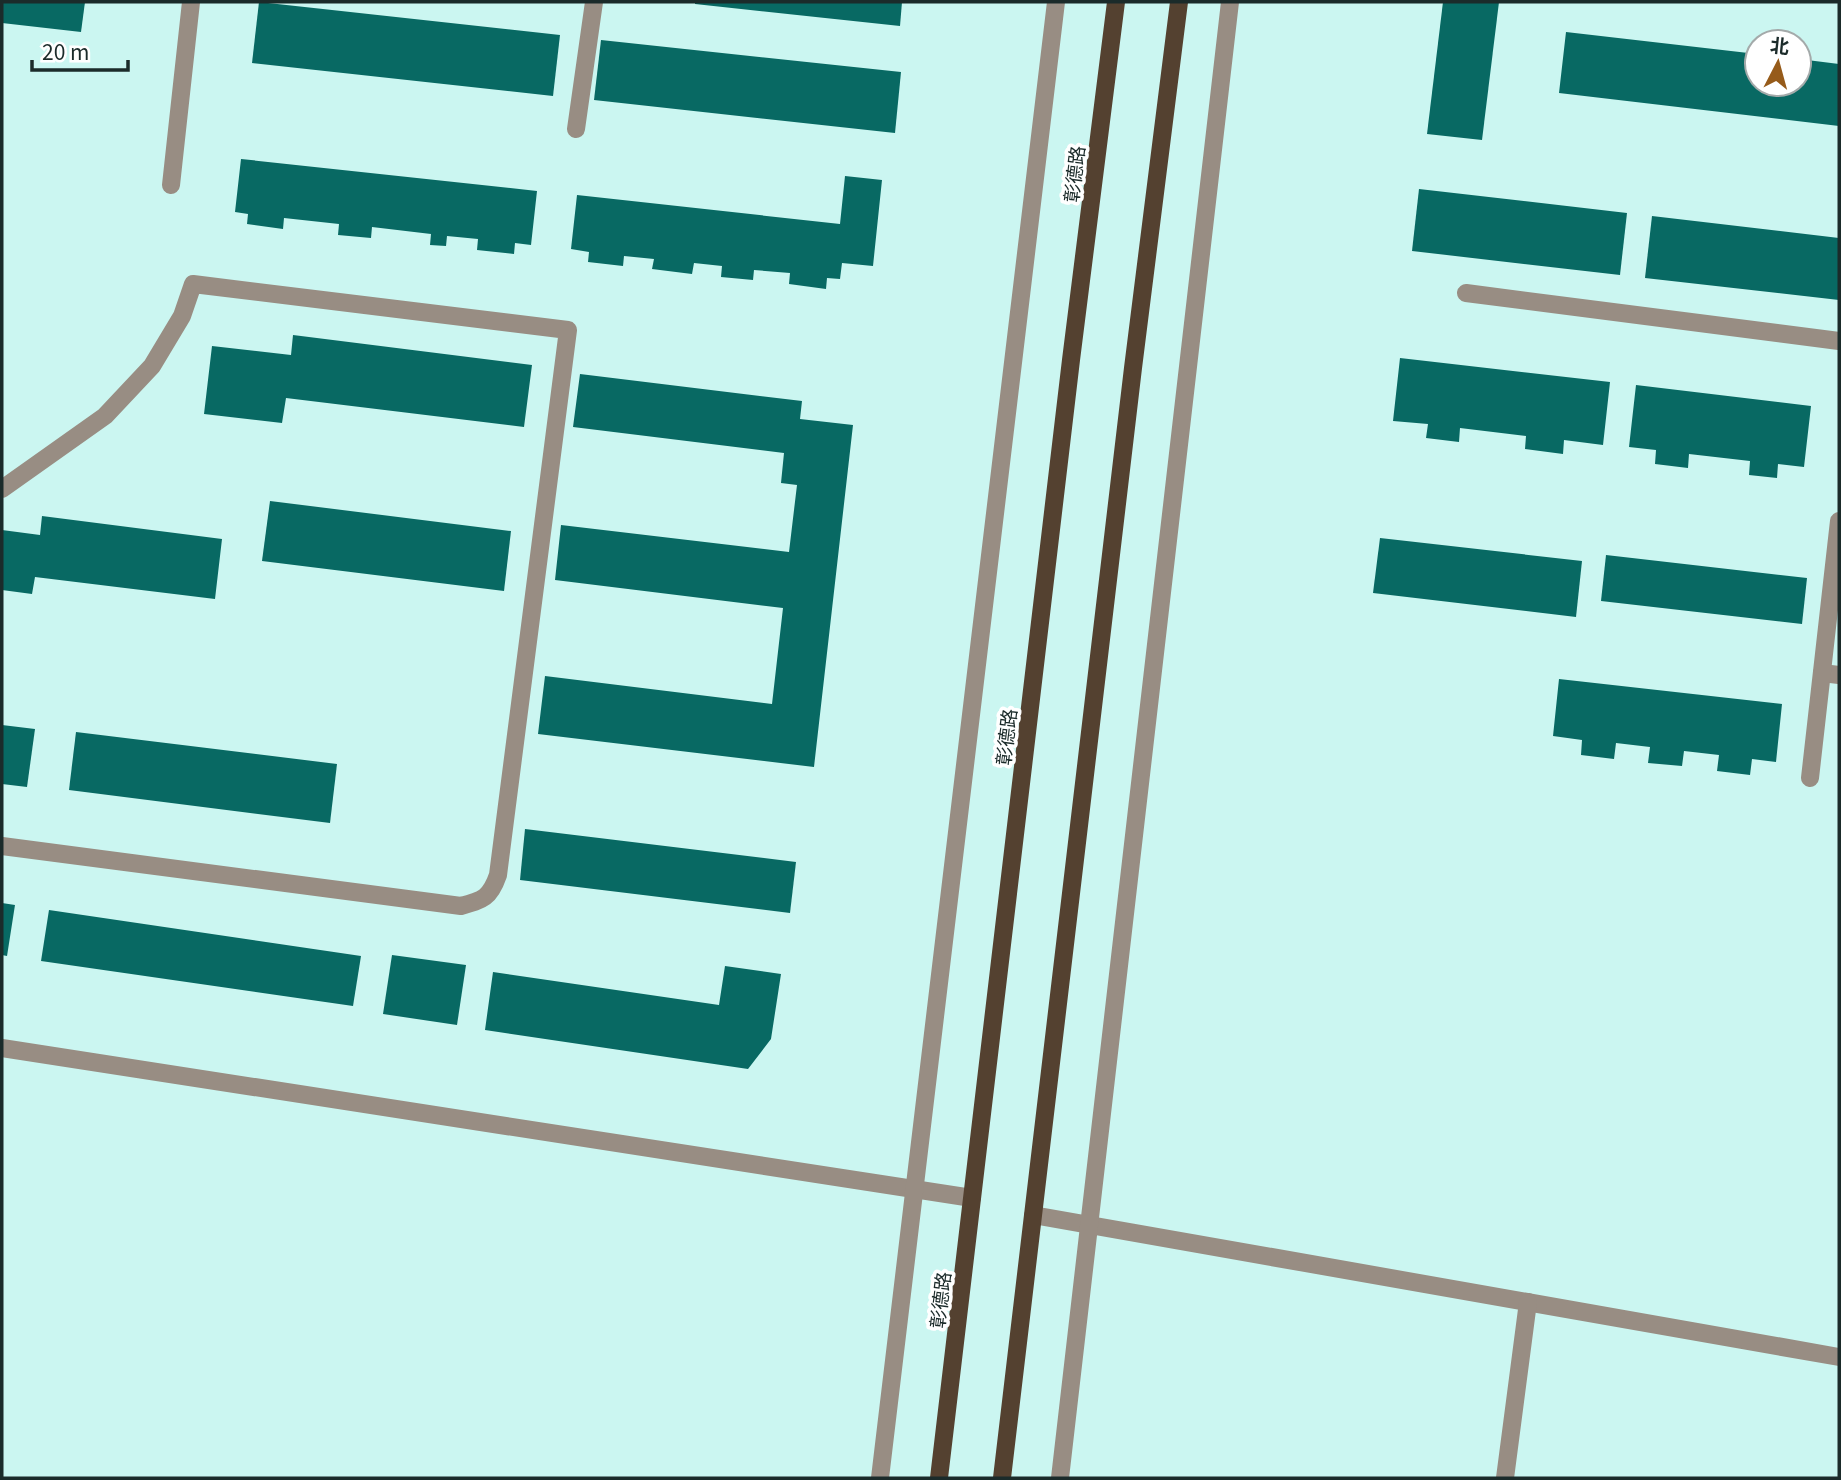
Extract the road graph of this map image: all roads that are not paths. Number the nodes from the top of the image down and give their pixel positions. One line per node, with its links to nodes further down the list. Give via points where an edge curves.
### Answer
1 (191, 2): 8 (street)
2 (594, 2): 7 (street)
3 (1056, 2): 17 (street)
4 (1116, 2): 18 (main road, 彰德路)
5 (1179, 2): 19 (main road)
6 (1230, 2): 20 (street)
7 (576, 130)
8 (171, 185)
9 (1466, 293): 10 (street)
10 (1839, 341)
11 (2, 489): 15 (street, via 105,415 152,366 182,316 193,284 568,330 498,875 492,892 461,906)
12 (1839, 521): 13 (street)
13 (1830, 674): 14 (street)
14 (1810, 778)
15 (2, 846)
16 (2, 1048): 17 (street)
17 (915, 1190): 18 (street); 23 (street)
18 (972, 1198): 24 (main road, 彰德路)
19 (1033, 1215): 20 (street); 25 (main road)
20 (1088, 1225): 21 (street); 26 (street)
21 (1528, 1302): 22 (street); 27 (street)
22 (1839, 1357)
23 (880, 1478)
24 (939, 1478)
25 (1002, 1478)
26 (1060, 1478)
27 (1505, 1478)

